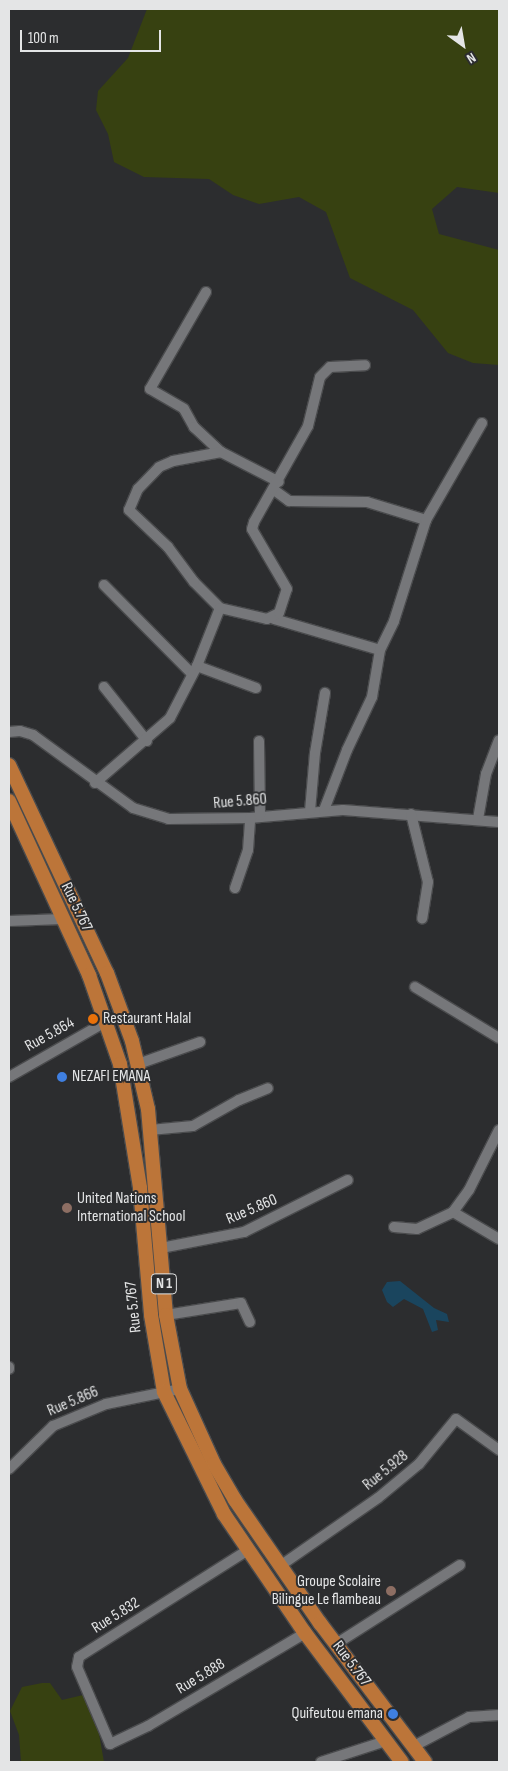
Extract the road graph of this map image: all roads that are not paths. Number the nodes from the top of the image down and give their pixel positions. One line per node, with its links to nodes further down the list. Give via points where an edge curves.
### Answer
1 (206, 292): 4 (street, via 149,387 184,410 194,427)
2 (365, 365): 5 (street, via 330,367 320,377 308,426)
3 (482, 423): 6 (street)
4 (221, 452): 5 (street); 8 (street, via 173,461 159,467 138,489 129,510 168,547 194,582)
5 (276, 486): 6 (street, via 289,501 367,502); 9 (street, via 252,529 287,589 283,606)
6 (426, 520): 10 (street, via 394,621)
7 (104, 585): 11 (street)
8 (220, 608): 9 (street); 11 (street)
9 (274, 618): 10 (street)
10 (380, 650): 22 (street, via 372,697 346,750)
11 (195, 670): 13 (street); 16 (street, via 170,718)
12 (104, 687): 16 (street)
13 (256, 688)
14 (325, 693): 23 (street, via 314,753)
15 (9, 732): 20 (street, Rue 5.860, via 20,730 33,735)
16 (147, 740): 20 (street)
17 (499, 740): 26 (street, via 486,774)
18 (259, 741): 25 (street)
19 (11, 773): 36 (highway, N 1, via 107,973 123,1012)
20 (95, 783): 25 (street, Rue 5.860, via 133,808 168,819)
21 (9, 801): 29 (highway, Rue 5.767)
22 (324, 810): 23 (street, Rue 5.860); 24 (street, Rue 5.860)
23 (310, 811): 25 (street, Rue 5.860)
24 (411, 814): 26 (street, Rue 5.860); 30 (street, via 428,882)
25 (255, 816): 28 (street)
26 (478, 819): 27 (street, Rue 5.860)
27 (499, 822)
28 (235, 888)
29 (63, 919): 31 (street); 33 (highway, Rue 5.767)
30 (422, 919)
31 (9, 921)
32 (415, 986): 34 (street)
33 (107, 1021): 37 (street, Rue 5.864); 50 (highway, Rue 5.767, via 129,1109 140,1188 151,1315)
34 (499, 1038)
35 (200, 1042): 36 (street)
36 (138, 1064): 39 (highway, N 1)
37 (9, 1077)
38 (268, 1088): 39 (street, via 238,1100 193,1126)
39 (150, 1130): 46 (highway, N 1)
40 (499, 1130): 41 (street)
41 (495, 1148): 43 (street)
42 (348, 1180): 46 (street, Rue 5.860, via 244,1232)
43 (453, 1212): 44 (street, via 417,1229); 45 (street)
44 (394, 1227)
45 (499, 1239)
46 (161, 1248): 47 (highway, N 1)
47 (166, 1315): 48 (street, via 241,1303); 49 (highway, N 1)
48 (250, 1322)
49 (180, 1389): 50 (street, Rue 5.866); 55 (highway, N 1, via 214,1464)
50 (164, 1392): 52 (street, Rue 5.866, via 106,1404 53,1426); 53 (highway, Rue 5.767, via 200,1470)
51 (499, 1450): 55 (street, Rue 5.928, via 456,1419 419,1464 378,1498)
52 (9, 1469)
53 (248, 1550): 56 (highway, Rue 5.767); 60 (street, Rue 5.832, via 79,1657 77,1667)
54 (460, 1565): 57 (street)
55 (280, 1566): 57 (highway, N 1)
56 (305, 1632): 59 (highway, Rue 5.767); 60 (street, Rue 5.888, via 148,1726)
57 (336, 1644): 61 (highway, N 1)
58 (499, 1715): 61 (street, via 469,1717)
59 (386, 1741): 62 (street); 63 (highway, Rue 5.767)
60 (110, 1744)
61 (414, 1746): 64 (highway, N 1)
62 (321, 1762)
63 (402, 1762)
64 (426, 1762)

